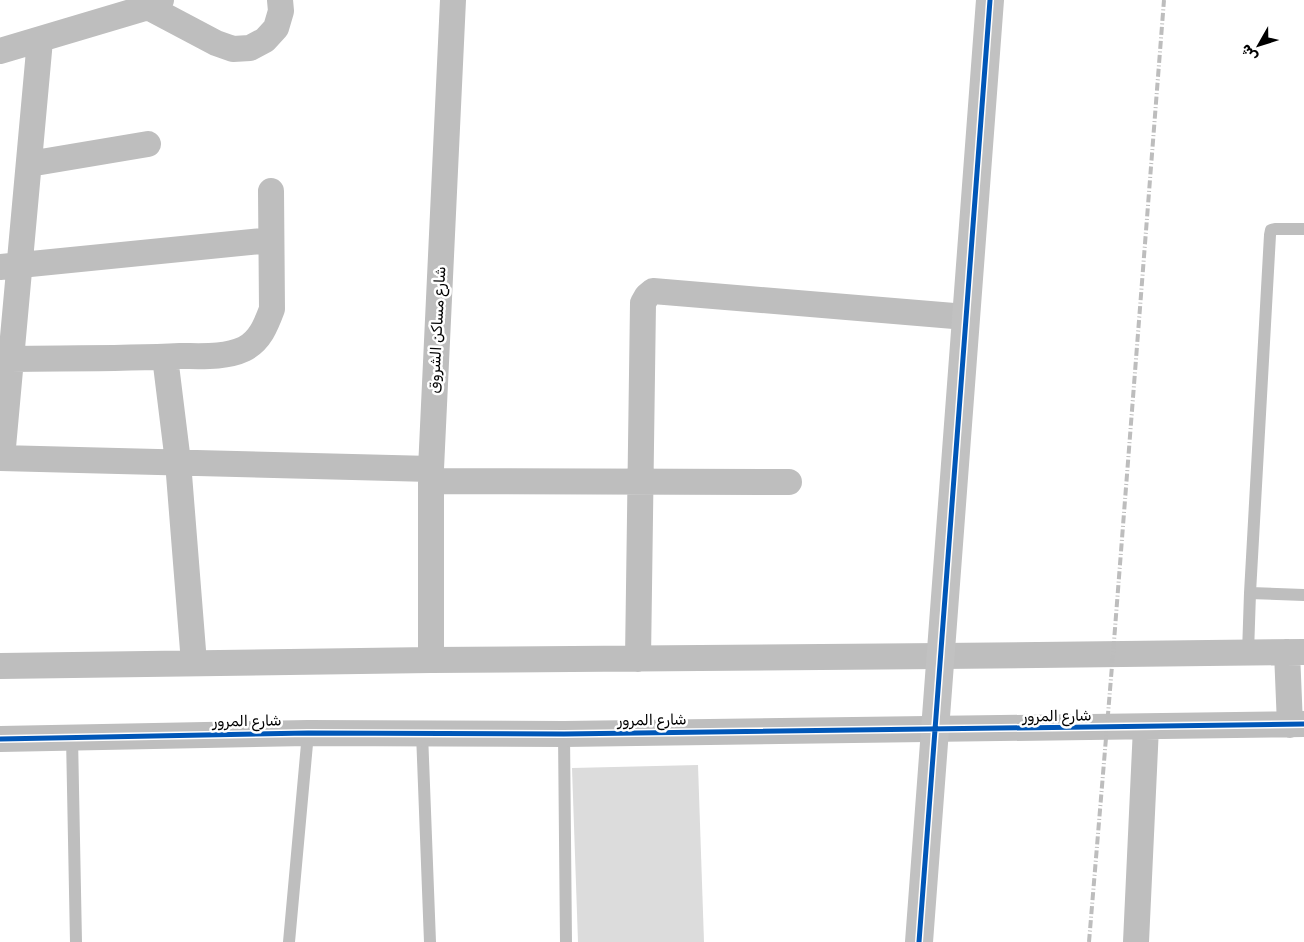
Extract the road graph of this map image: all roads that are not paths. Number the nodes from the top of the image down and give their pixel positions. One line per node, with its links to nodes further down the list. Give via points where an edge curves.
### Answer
1 (280, 0): 4 (street, via 281,12 276,28 265,40 250,48 233,49 216,43)
2 (453, 0): 18 (street, شارع مساكن الشروق)
3 (990, 0): 13 (street)
4 (155, 4): 5 (street)
5 (40, 40): 6 (street); 8 (street)
6 (0, 52)
7 (148, 144): 8 (street)
8 (29, 164): 12 (street)
9 (270, 191): 11 (street)
10 (1304, 230): 21 (lane, via 1275,229 1270,235)
11 (271, 240): 12 (street); 14 (street, via 272,309 258,338 231,354)
12 (10, 266): 15 (street)
13 (966, 317): 19 (street, via 653,291 643,302); 25 (street)
14 (165, 357): 15 (street); 17 (street)
15 (5, 359): 16 (street)
16 (1, 458): 17 (street)
17 (178, 462): 18 (street); 28 (street)
18 (431, 475): 19 (street); 27 (street, شارع مساكن الشروق)
19 (640, 481): 20 (street); 26 (street)
20 (789, 482)
21 (1250, 593): 22 (lane); 23 (lane)
22 (1304, 595)
23 (1248, 652): 24 (street); 25 (street)
24 (1296, 652): 30 (street)
25 (941, 656): 26 (street); 32 (street)
26 (638, 659): 27 (street)
27 (431, 660): 28 (street)
28 (194, 663): 29 (street)
29 (0, 666)
30 (1297, 724): 31 (street, شارع المرور)
31 (1146, 727): 32 (street, شارع المرور); 43 (street)
32 (936, 730): 35 (street, شارع المرور); 42 (street)
33 (308, 732): 34 (street, شارع المرور); 36 (street, شارع المرور); 39 (lane)
34 (422, 733): 35 (street, شارع المرور); 40 (lane)
35 (564, 734): 41 (lane)
36 (72, 737): 37 (street, شارع المرور); 38 (lane)
37 (0, 738)
38 (76, 942)
39 (289, 942)
40 (430, 942)
41 (566, 942)
42 (919, 942)
43 (1136, 942)

